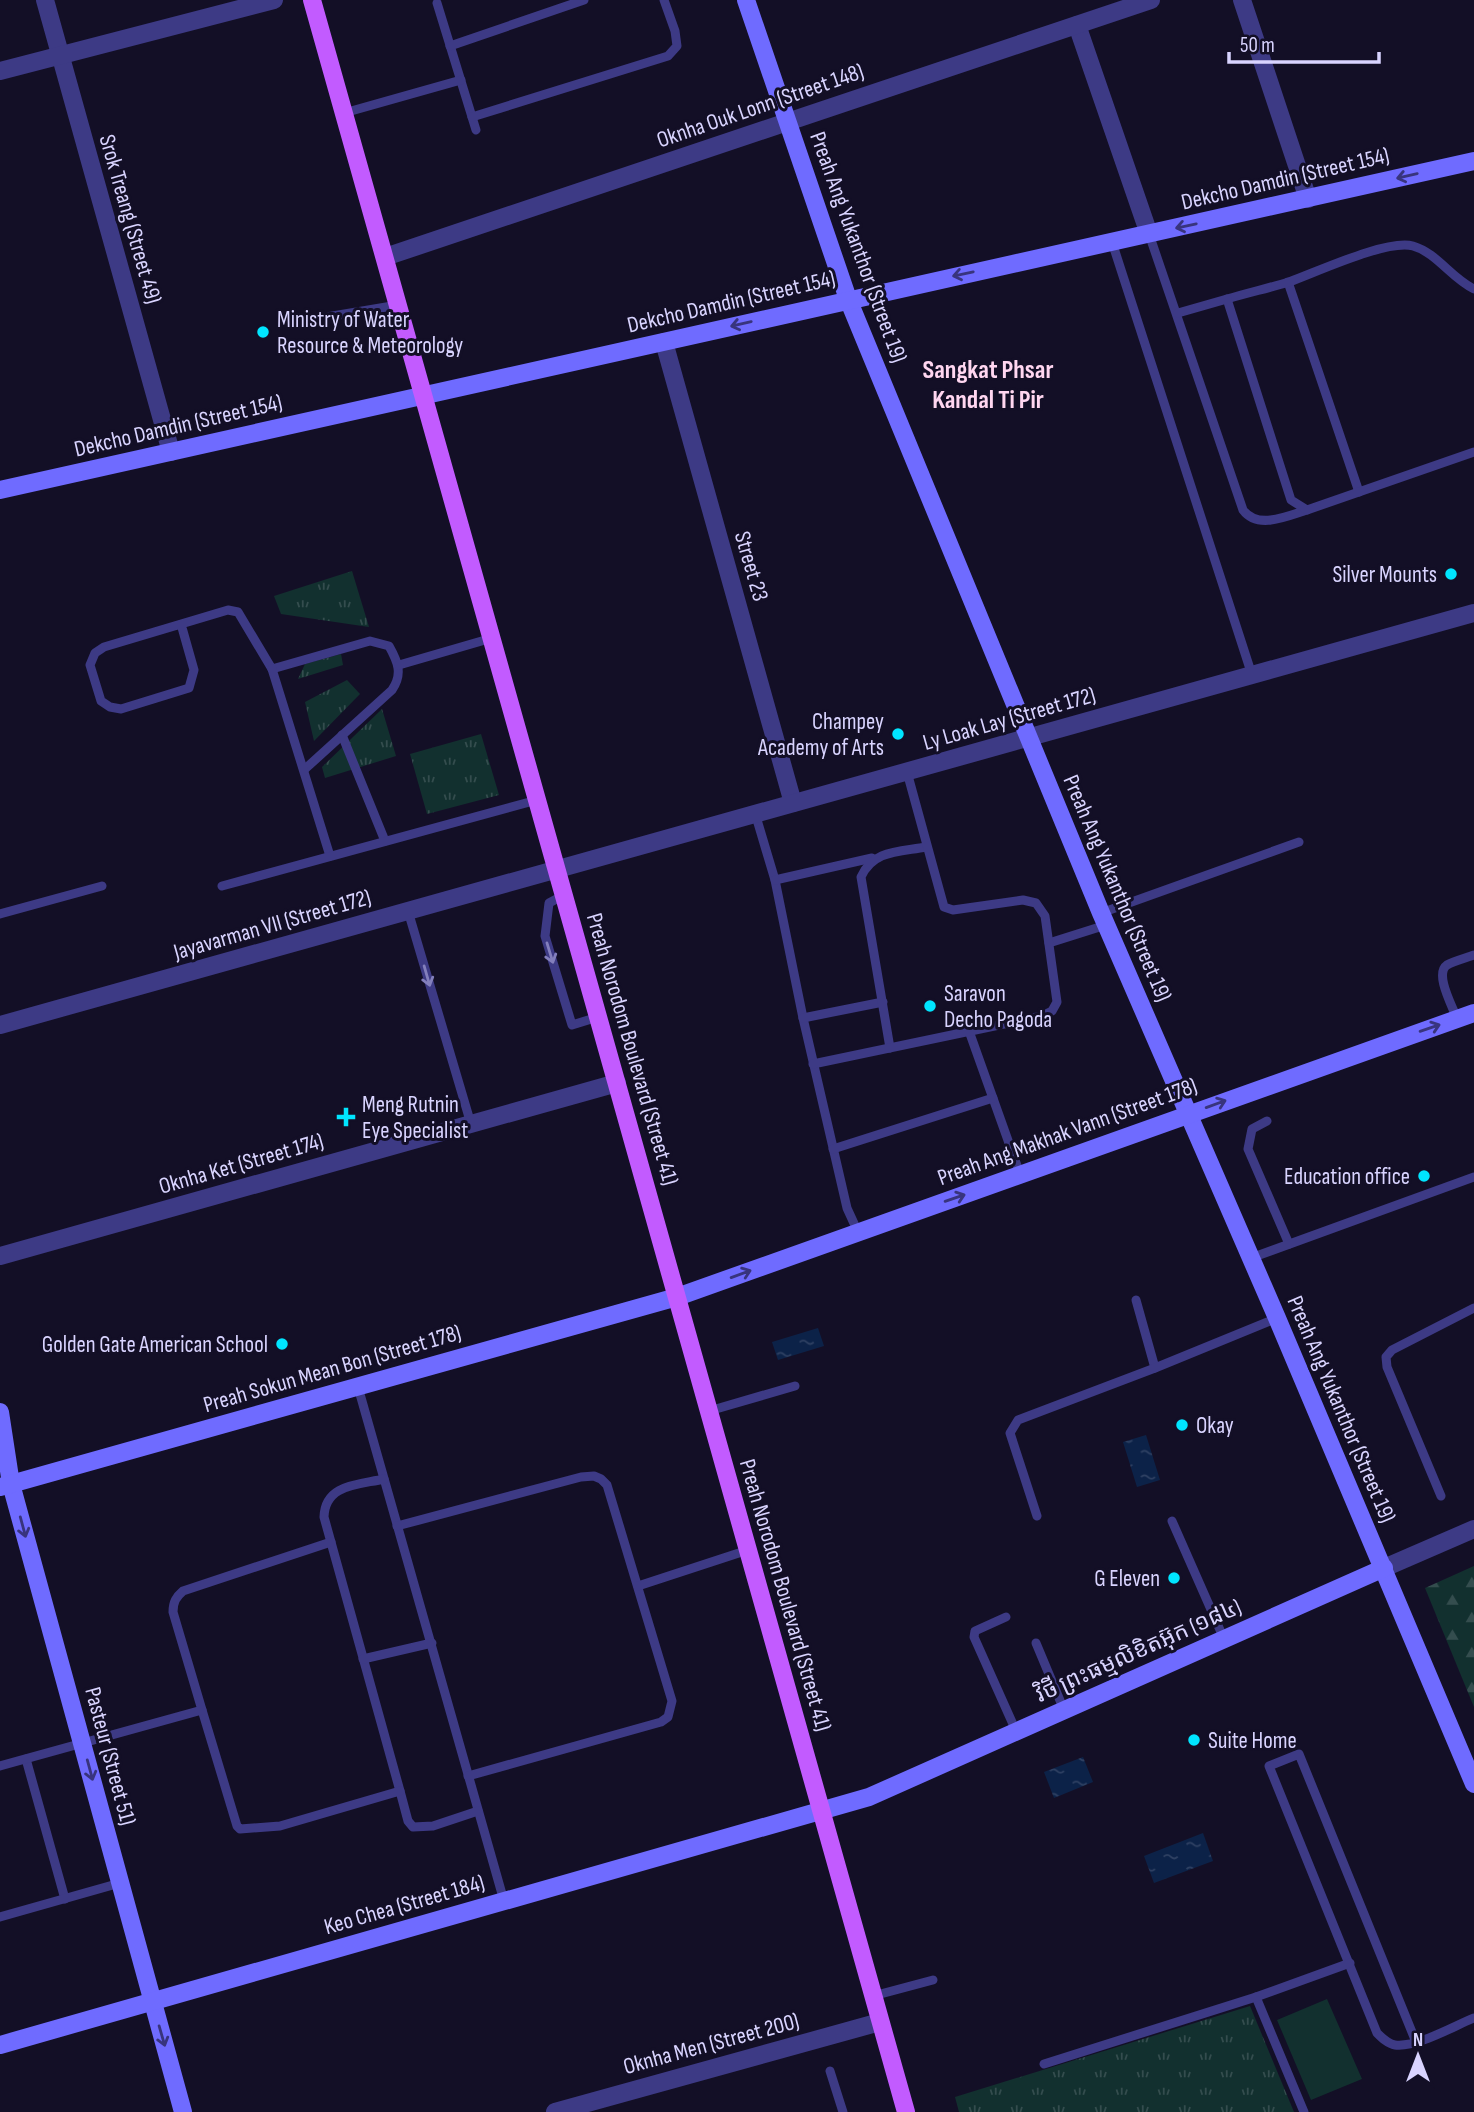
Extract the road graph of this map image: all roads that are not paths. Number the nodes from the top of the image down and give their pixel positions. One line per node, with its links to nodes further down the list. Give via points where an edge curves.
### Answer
1 (45, 0): 12 (street, Srok Treang (Street 49))
2 (274, 0): 12 (street)
3 (312, 0): 15 (main road, Preah Norodom Boulevard (Street 41))
4 (584, 0): 11 (lane)
5 (664, 0): 16 (lane, via 677,46 668,56)
6 (746, 0): 17 (street, Preah Ang Yukanthor (Street 19))
7 (1151, 0): 10 (street, Oknha Ouk Lonn (Street 148))
8 (1242, 0): 20 (street)
9 (437, 3): 11 (lane)
10 (1077, 25): 17 (street, Oknha Ouk Lonn (Street 148)); 21 (street)
11 (450, 46): 14 (lane)
12 (60, 55): 13 (street); 33 (street, Srok Treang (Street 49))
13 (0, 71)
14 (461, 80): 15 (lane); 16 (lane)
15 (344, 113): 23 (main road, Preah Norodom Boulevard (Street 41))
16 (472, 117): 18 (lane)
17 (788, 122): 23 (street, Oknha Ouk Lonn (Street 148)); 26 (street, Preah Ang Yukanthor (Street 19))
18 (477, 130)
19 (1474, 161): 20 (street, Dekcho Damdin (Street 154), one-way to 20)
20 (1308, 199): 21 (street, Dekcho Damdin (Street 154), one-way to 21)
21 (1149, 234): 22 (street, Dekcho Damdin (Street 154)); 29 (lane)
22 (1112, 242): 26 (street, Dekcho Damdin (Street 154), one-way to 26); 43 (lane)
23 (384, 257): 28 (main road, Preah Norodom Boulevard (Street 41))
24 (1287, 282): 25 (lane, via 1387,246 1410,245 1428,251 1462,284); 27 (lane); 36 (lane)
25 (1474, 289)
26 (848, 299): 31 (street, Dekcho Damdin (Street 154), one-way to 31); 45 (street, Preah Ang Yukanthor (Street 19))
27 (1227, 299): 29 (lane); 37 (lane, via 1291,500)
28 (398, 305): 30 (lane); 32 (main road, Preah Norodom Boulevard (Street 41))
29 (1178, 313): 37 (lane, via 1243,510 1258,521)
30 (291, 323)
31 (664, 342): 32 (street, Dekcho Damdin (Street 154)); 49 (street, Street 23)
32 (423, 395): 33 (street, Dekcho Damdin (Street 154)); 40 (main road, Preah Norodom Boulevard (Street 41))
33 (171, 452): 35 (street, Dekcho Damdin (Street 154))
34 (1474, 452): 36 (lane)
35 (0, 491)
36 (1359, 492): 37 (lane)
37 (1307, 510)
38 (1474, 613): 43 (street, Ly Loak Lay (Street 172))
39 (181, 624): 39 (lane, via 194,670 189,688 121,709 101,701 90,665 95,653); 42 (lane, via 228,610 237,612)
40 (492, 638): 41 (lane); 48 (main road, Preah Norodom Boulevard (Street 41))
41 (399, 665): 42 (lane, via 389,646 370,641); 44 (lane, via 392,690)
42 (272, 669): 46 (lane)
43 (1252, 675): 45 (street, Ly Loak Lay (Street 172))
44 (342, 735): 46 (lane); 51 (lane)
45 (1029, 737): 47 (street, Ly Loak Lay (Street 172)); 63 (street, Preah Ang Yukanthor (Street 19))
46 (305, 769): 54 (lane)
47 (907, 772): 49 (street, Ly Loak Lay (Street 172)); 53 (lane)
48 (537, 800): 51 (lane); 56 (main road, Preah Norodom Boulevard (Street 41))
49 (793, 803): 50 (street, Ly Loak Lay (Street 172))
50 (755, 813): 56 (street, Ly Loak Lay (Street 172)); 57 (lane)
51 (384, 841): 54 (lane)
52 (1299, 842): 63 (lane)
53 (926, 846): 55 (lane); 64 (lane, via 944,907 953,910 1023,900 1036,903 1045,916)
54 (330, 856): 59 (lane)
55 (875, 858): 57 (lane); 66 (lane, via 861,877)
56 (557, 869): 60 (main road, Preah Norodom Boulevard (Street 41)); 61 (street, Jayavarman VII (Street 172))
57 (775, 880): 69 (lane)
58 (102, 886): 62 (lane)
59 (222, 886)
60 (564, 895): 68 (main road, Preah Norodom Boulevard (Street 41)); 68 (lane, one-way to 68, via 549,903 545,936 572,1025)
61 (408, 911): 70 (street, Jayavarman VII (Street 172)); 78 (lane, one-way to 78)
62 (0, 914)
63 (1104, 919): 64 (lane); 76 (street, Preah Ang Yukanthor (Street 19))
64 (1049, 943): 71 (lane, via 1057,1002 1052,1010)
65 (1474, 956): 67 (lane, via 1446,966 1441,978)
66 (883, 1002): 69 (lane); 72 (lane)
67 (1466, 1016): 76 (street, Preah Ang Makhak Vann (Street 178), one-way to 67)
68 (598, 1017): 74 (main road, Preah Norodom Boulevard (Street 41))
69 (803, 1018): 73 (lane)
70 (0, 1025)
71 (969, 1031): 72 (lane); 75 (lane)
72 (890, 1048): 73 (lane)
73 (813, 1064): 79 (lane)
74 (617, 1083): 78 (street, Oknha Ket (Street 174)); 86 (main road, Preah Norodom Boulevard (Street 41))
75 (993, 1098): 79 (lane); 80 (lane)
76 (1187, 1114): 80 (street, Preah Ang Makhak Vann (Street 178)); 85 (street, Preah Ang Yukanthor (Street 19))
77 (1266, 1121): 83 (lane, via 1251,1129 1248,1149)
78 (471, 1124): 84 (street, Oknha Ket (Street 174))
79 (833, 1149): 82 (lane, via 847,1208)
80 (1020, 1174): 82 (street, Preah Ang Makhak Vann (Street 178), one-way to 80)
81 (1474, 1177): 83 (lane)
82 (858, 1232): 86 (street, Preah Ang Makhak Vann (Street 178), one-way to 82)
83 (1289, 1244): 85 (lane)
84 (0, 1256)
85 (1251, 1258): 89 (street, Preah Ang Yukanthor (Street 19))
86 (677, 1297): 92 (street, Preah Sokun Mean Bon (Street 178)); 94 (main road, Preah Norodom Boulevard (Street 41))
87 (1136, 1300): 90 (lane)
88 (1474, 1308): 97 (lane, via 1386,1357)
89 (1277, 1318): 90 (lane); 104 (street, Preah Ang Yukanthor (Street 19))
90 (1155, 1368): 98 (lane, via 1018,1420 1010,1433)
91 (795, 1386): 94 (lane)
92 (358, 1387): 95 (lane); 96 (street, Preah Sokun Mean Bon (Street 178))
93 (0, 1412): 96 (street, Pasteur (Street 51))
94 (709, 1412): 103 (main road, Preah Norodom Boulevard (Street 41))
95 (384, 1479): 100 (lane); 102 (lane, via 332,1494 324,1517)
96 (6, 1485): 114 (street, Pasteur (Street 51), one-way to 114)
97 (1441, 1496)
98 (1037, 1516)
99 (1172, 1521): 107 (lane)
100 (397, 1526): 105 (lane, via 594,1476 607,1485); 108 (lane)
101 (1474, 1530): 104 (street, វិថី ព្រះធម្មលិខិតអ៊ុក (១៨៤))
102 (331, 1542): 110 (lane); 111 (lane, via 177,1596 173,1612)
103 (748, 1550): 105 (lane); 121 (main road, Preah Norodom Boulevard (Street 41))
104 (1384, 1569): 107 (street, វិថី ព្រះធម្មលិខិតអ៊ុក (១៨៤)); 118 (street, Preah Ang Yukanthor (Street 19))
105 (638, 1586): 117 (lane, via 672,1701 668,1717)
106 (1006, 1617): 113 (lane, via 975,1631 974,1637)
107 (1224, 1639): 112 (street, វិថី ព្រះធម្មលិខិតអ៊ុក (១៨៤))
108 (432, 1643): 110 (lane); 117 (lane)
109 (1036, 1643): 112 (lane)
110 (363, 1659): 119 (lane)
111 (202, 1710): 114 (lane); 119 (lane, via 240,1829 280,1826)
112 (1064, 1710): 113 (street, វិថី ព្រះធម្មលិខិតអ៊ុក (១៨៤))
113 (1016, 1731): 121 (street, វិថី ព្រះធម្មលិខិតអ៊ុក (១៨៤), via 869,1797)
114 (82, 1741): 115 (lane); 122 (street, Pasteur (Street 51), one-way to 122)
115 (26, 1759): 116 (lane); 123 (lane)
116 (0, 1766)
117 (468, 1776): 120 (lane)
118 (1474, 1784)
119 (400, 1791): 120 (lane, via 413,1827 433,1826)
120 (478, 1811): 124 (lane)
121 (821, 1811): 124 (street, Keo Chea (Street 184)); 128 (main road, Preah Norodom Boulevard (Street 41))
122 (120, 1883): 123 (lane); 130 (street, Pasteur (Street 51))
123 (65, 1899): 125 (lane)
124 (504, 1901): 130 (street, Keo Chea (Street 184))
125 (0, 1917)
126 (1350, 1964): 129 (lane); 133 (lane, via 1377,2033 1394,2045); 133 (lane, via 1269,1766 1299,1754)
127 (933, 1980): 128 (lane)
128 (873, 1996): 132 (main road, Preah Norodom Boulevard (Street 41))
129 (1256, 1997): 135 (lane); 141 (lane)
130 (152, 2001): 134 (street, Keo Chea (Street 184)); 137 (street, Pasteur (Street 51), one-way to 137)
131 (1474, 2018): 133 (lane)
132 (880, 2022): 138 (street, Oknha Men (Street 200)); 140 (main road, Preah Norodom Boulevard (Street 41))
133 (1416, 2042)
134 (0, 2045)
135 (1044, 2064)
136 (830, 2071): 139 (lane)
137 (183, 2112)
138 (555, 2112)
139 (843, 2112)
140 (906, 2112)
141 (1304, 2112)

